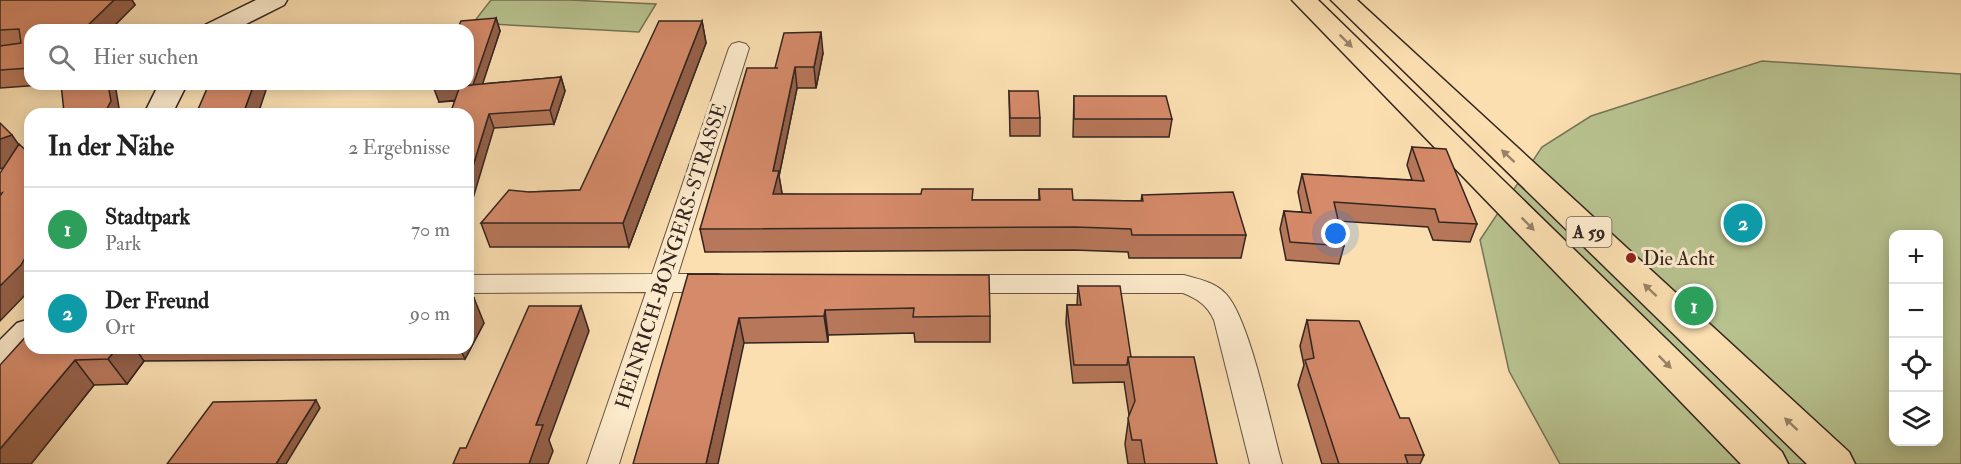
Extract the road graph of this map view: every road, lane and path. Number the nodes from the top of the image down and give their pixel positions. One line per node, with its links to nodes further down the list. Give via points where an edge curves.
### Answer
1 (275, 0): 4 (street)
2 (1304, 0): 16 (highway, A 59, one-way to 16)
3 (1343, 0): 17 (highway, A 59, one-way to 3)
4 (226, 24)
5 (740, 48): 8 (street, HEINRICH-BONGERS-STRASSE)
6 (170, 90): 7 (street)
7 (161, 108)
8 (662, 283): 9 (street); 10 (street); 14 (street, HEINRICH-BONGERS-STRASSE)
9 (745, 283)
10 (474, 284)
11 (935, 284): 15 (street, via 1184,284 1208,291 1228,320)
12 (24, 338): 13 (street)
13 (0, 363)
14 (603, 464)
15 (1266, 464)
16 (1767, 464)
17 (1834, 464)

